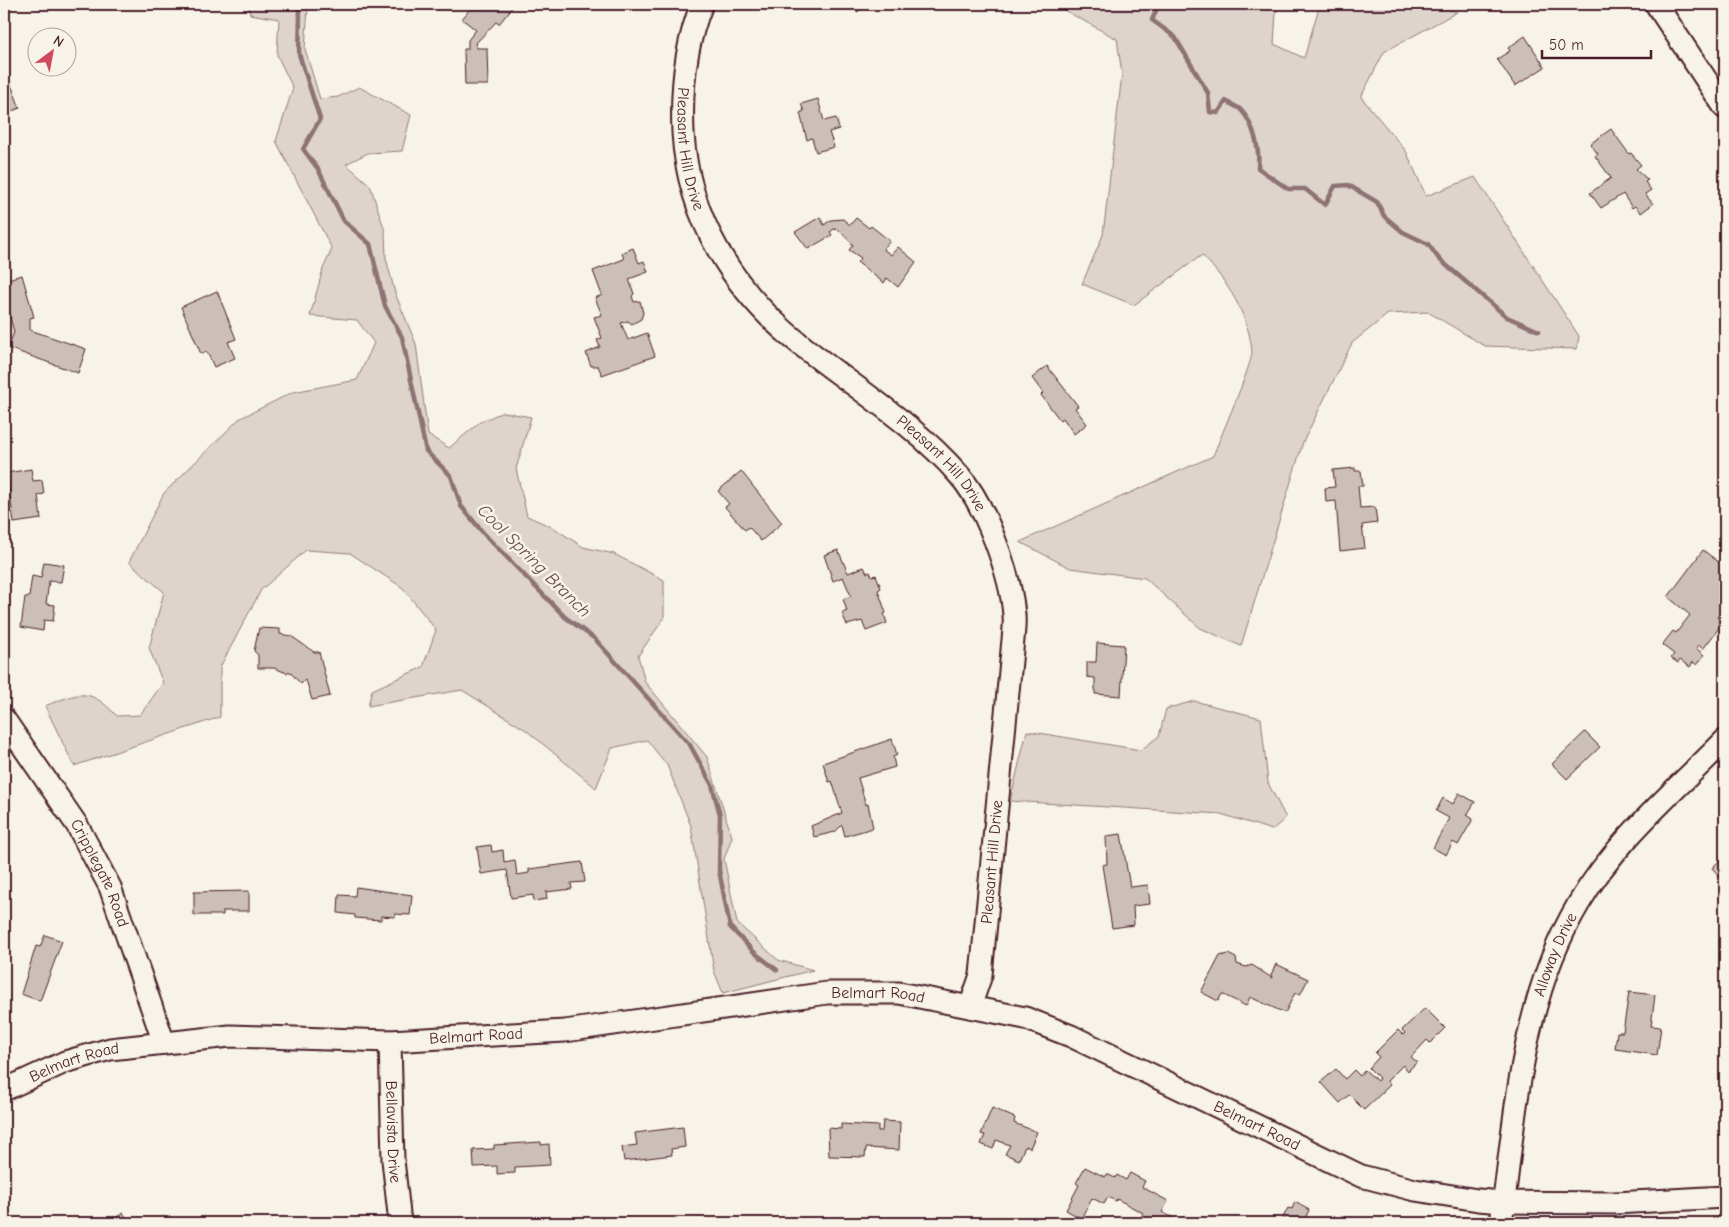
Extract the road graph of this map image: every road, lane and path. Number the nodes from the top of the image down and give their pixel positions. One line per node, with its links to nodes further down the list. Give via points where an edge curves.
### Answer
1 (702, 4): 6 (street, Pleasant Hill Drive, via 694,22 685,65 682,112 685,157 701,217 726,266 766,313 799,344 910,427 960,475 975,498 1000,551 1014,614 1012,650 981,975)
2 (1656, 4): 3 (street)
3 (1725, 108)
4 (4, 719): 8 (street, Cripplegate Road, via 77,825 110,887)
5 (1725, 740): 11 (street, Alloway Drive, via 1607,864 1580,902 1552,954 1527,1034)
6 (970, 1007): 7 (street, Belmart Road, via 899,993 826,993 565,1031); 11 (street, Belmart Road, via 1025,1018 1071,1036 1361,1176 1415,1190)
7 (390, 1041): 8 (street, Belmart Road, via 230,1036); 12 (street, Bellavista Drive, via 393,1160)
8 (164, 1043): 9 (street, Belmart Road, via 110,1049 65,1062)
9 (4, 1090)
10 (1725, 1197): 11 (street, Belmart Road, via 1615,1203)
11 (1504, 1202): 13 (street, Alloway Drive)
12 (400, 1223)
13 (1501, 1223)

